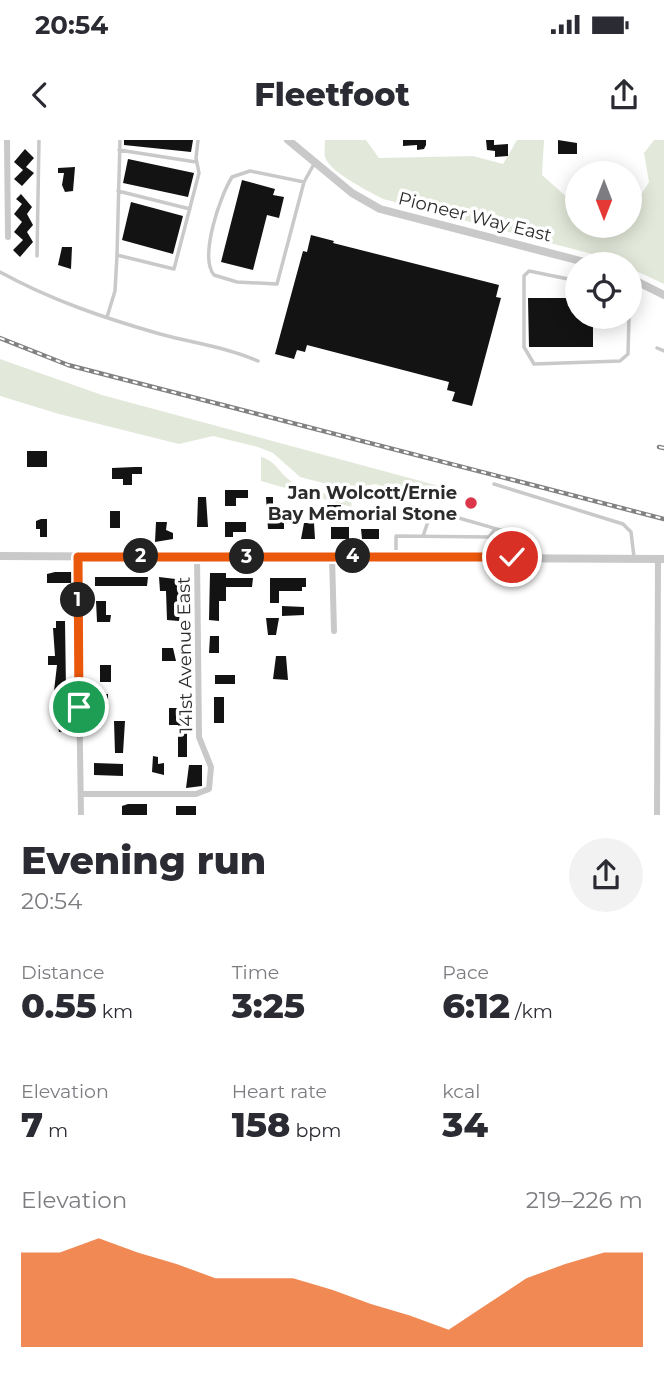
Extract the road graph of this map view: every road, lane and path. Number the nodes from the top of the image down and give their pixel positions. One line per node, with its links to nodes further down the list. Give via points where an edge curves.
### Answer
1 (8, 140): 12 (street)
2 (39, 140): 14 (lane)
3 (120, 140): 6 (lane)
4 (198, 140): 7 (lane)
5 (288, 140): 8 (street, Pioneer Way East)
6 (119, 150): 7 (lane); 10 (lane)
7 (196, 162): 11 (lane, via 199,173)
8 (315, 162): 9 (lane); 15 (street, Pioneer Way East, via 352,193 402,217)
9 (304, 182): 9 (lane, via 277,284 237,282 214,275 207,254 232,177 250,171)
10 (118, 191): 11 (lane); 13 (lane)
11 (190, 209): 13 (lane, via 174,269)
12 (8, 237)
13 (117, 255): 20 (lane, via 115,291)
14 (37, 256)
15 (565, 257)
16 (0, 272): 20 (lane, via 59,301)
17 (565, 278): 21 (lane, via 533,270 524,276 524,347 534,364 620,361 628,354)
18 (642, 284): 19 (street)
19 (664, 295)
20 (107, 317): 24 (lane)
21 (629, 329)
22 (657, 348): 23 (lane)
23 (664, 351)
24 (258, 361)
25 (494, 484): 34 (lane, via 623,524 631,532)
26 (495, 528): 27 (lane, via 489,537); 27 (lane, via 435,512); 33 (lane, via 516,537)
27 (423, 536): 30 (lane, via 396,536)
28 (0, 556): 31 (street)
29 (332, 556): 30 (street); 32 (street); 36 (street)
30 (396, 556): 33 (street)
31 (78, 557): 32 (street); 37 (street)
32 (197, 557): 37 (street, 141st Avenue East, via 199,737 211,767 210,786 196,794)
33 (517, 557): 34 (street)
34 (634, 559): 35 (street)
35 (661, 559): 39 (street)
36 (334, 631)
37 (81, 794): 38 (street)
38 (80, 815)
39 (657, 815)

